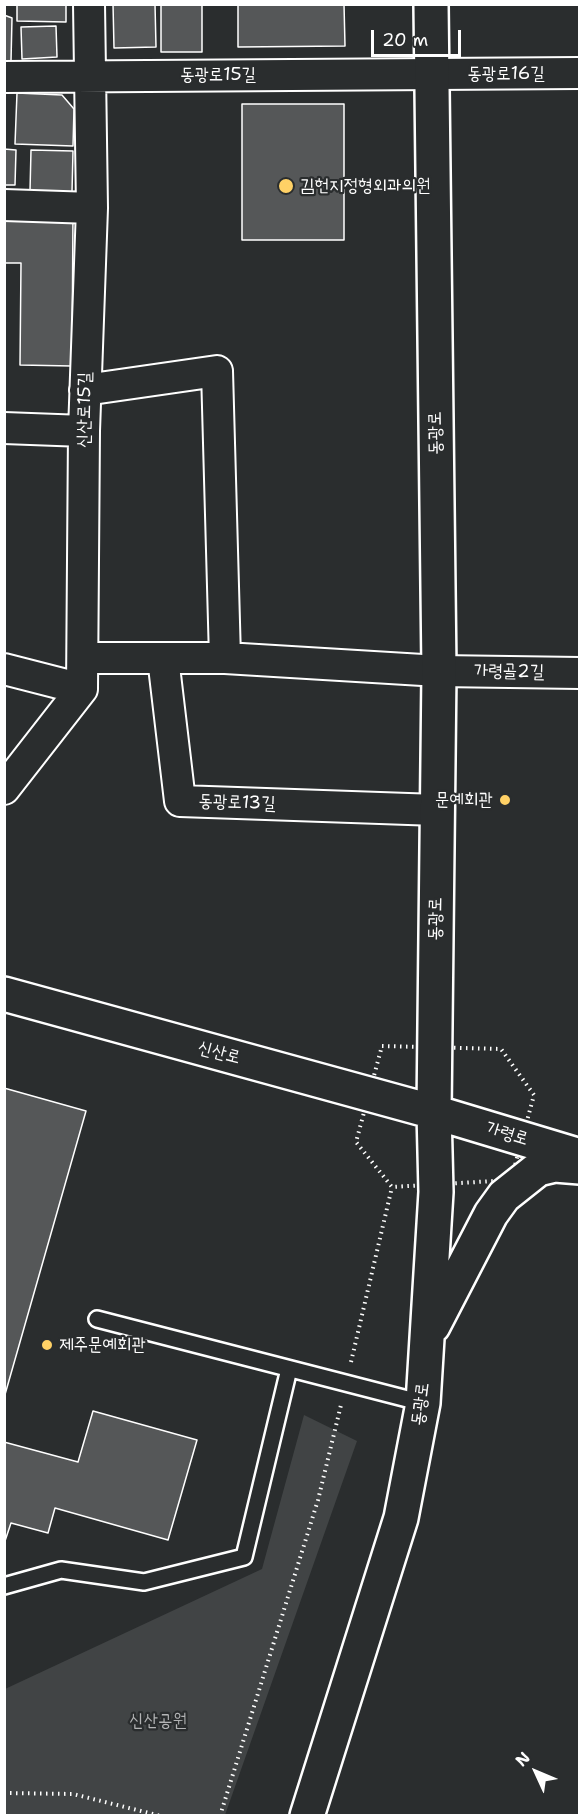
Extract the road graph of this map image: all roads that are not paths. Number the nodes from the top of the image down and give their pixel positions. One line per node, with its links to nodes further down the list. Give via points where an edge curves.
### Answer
1 (89, 4): 5 (street, 신산로15길)
2 (431, 4): 4 (main road, 동광로)
3 (579, 73): 4 (street, 동광로16길)
4 (432, 74): 5 (street, 동광로15길); 16 (main road, 동광로)
5 (90, 76): 6 (street, 동광로15길); 8 (street, 신산로15길)
6 (4, 77)
7 (4, 205): 8 (street)
8 (92, 208): 9 (street, 신산로15길)
9 (85, 390): 11 (street, 신산로15길); 14 (street, via 217,371)
10 (4, 428): 11 (street)
11 (84, 430): 12 (street, 신산로15길)
12 (82, 658): 13 (street); 18 (street, 신산로15길)
13 (164, 658): 14 (street); 20 (street, 동광로13길, via 180,801)
14 (225, 658): 16 (street)
15 (4, 669): 18 (street)
16 (439, 671): 17 (street, 가령골2길); 20 (main road, 동광로)
17 (579, 673)
18 (82, 690): 19 (street)
19 (4, 789)
20 (437, 810): 22 (main road, 동광로)
21 (4, 994): 22 (main road, 신산로)
22 (434, 1112): 23 (main road, 가령로); 26 (main road, 동광로, via 436,1192)
23 (579, 1156)
24 (579, 1167): 26 (main road, via 555,1165 538,1169 504,1196)
25 (97, 1319): 27 (lane)
26 (427, 1338): 28 (main road, 동광로)
27 (289, 1369): 28 (lane); 29 (lane, via 244,1557 144,1582 61,1570)
28 (423, 1403): 30 (main road, 동광로, via 401,1518)
29 (4, 1586)
30 (307, 1815)

